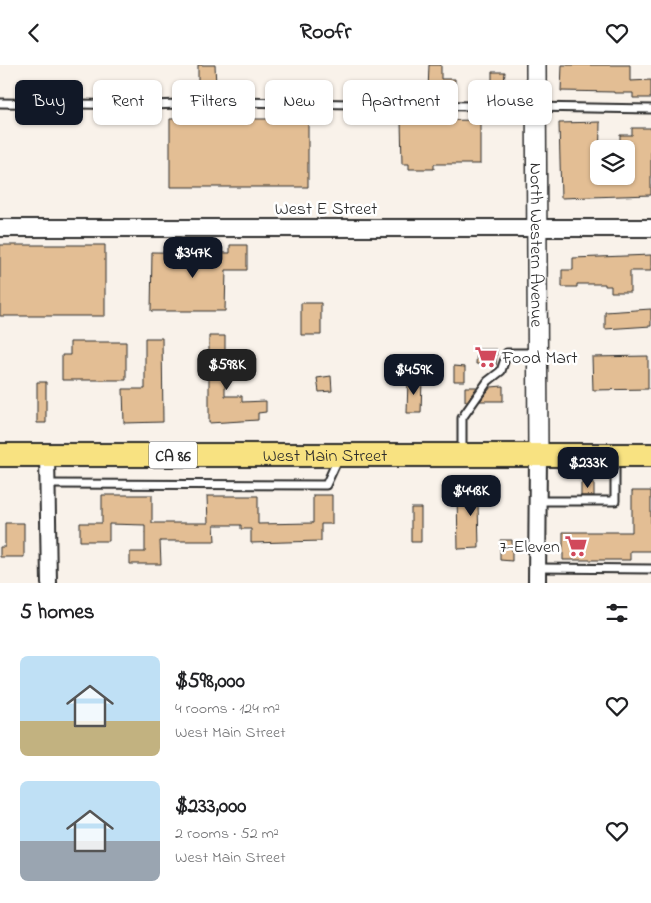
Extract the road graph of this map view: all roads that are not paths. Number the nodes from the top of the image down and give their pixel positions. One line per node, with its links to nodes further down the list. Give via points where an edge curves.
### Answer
1 (536, 65): 2 (main road, North Western Avenue)
2 (536, 80)
3 (0, 103): 4 (lane, via 153,105 226,102)
4 (468, 107)
5 (552, 108): 6 (lane)
6 (651, 109)
7 (536, 125): 9 (main road, North Western Avenue)
8 (0, 228): 9 (street, West E Street)
9 (538, 228): 10 (street, West E Street); 11 (main road, North Western Avenue)
10 (651, 228)
11 (538, 353): 15 (lane, via 507,353 501,371 488,381 462,419); 16 (main road, North Western Avenue)
12 (0, 455): 13 (highway, West Main Street / CA 86)
13 (47, 455): 14 (highway, West Main Street / CA 86); 19 (street)
14 (340, 455): 15 (highway, West Main Street / CA 86); 19 (lane, via 326,485)
15 (462, 455): 16 (highway, West Main Street / CA 86)
16 (538, 455): 17 (highway, West Main Street / CA 86); 20 (street)
17 (615, 455): 18 (highway, West Main Street / CA 86); 20 (lane, via 615,501)
18 (651, 455)
19 (47, 484): 23 (street)
20 (538, 501): 22 (street)
21 (651, 569): 22 (lane)
22 (537, 575)
23 (49, 583)

